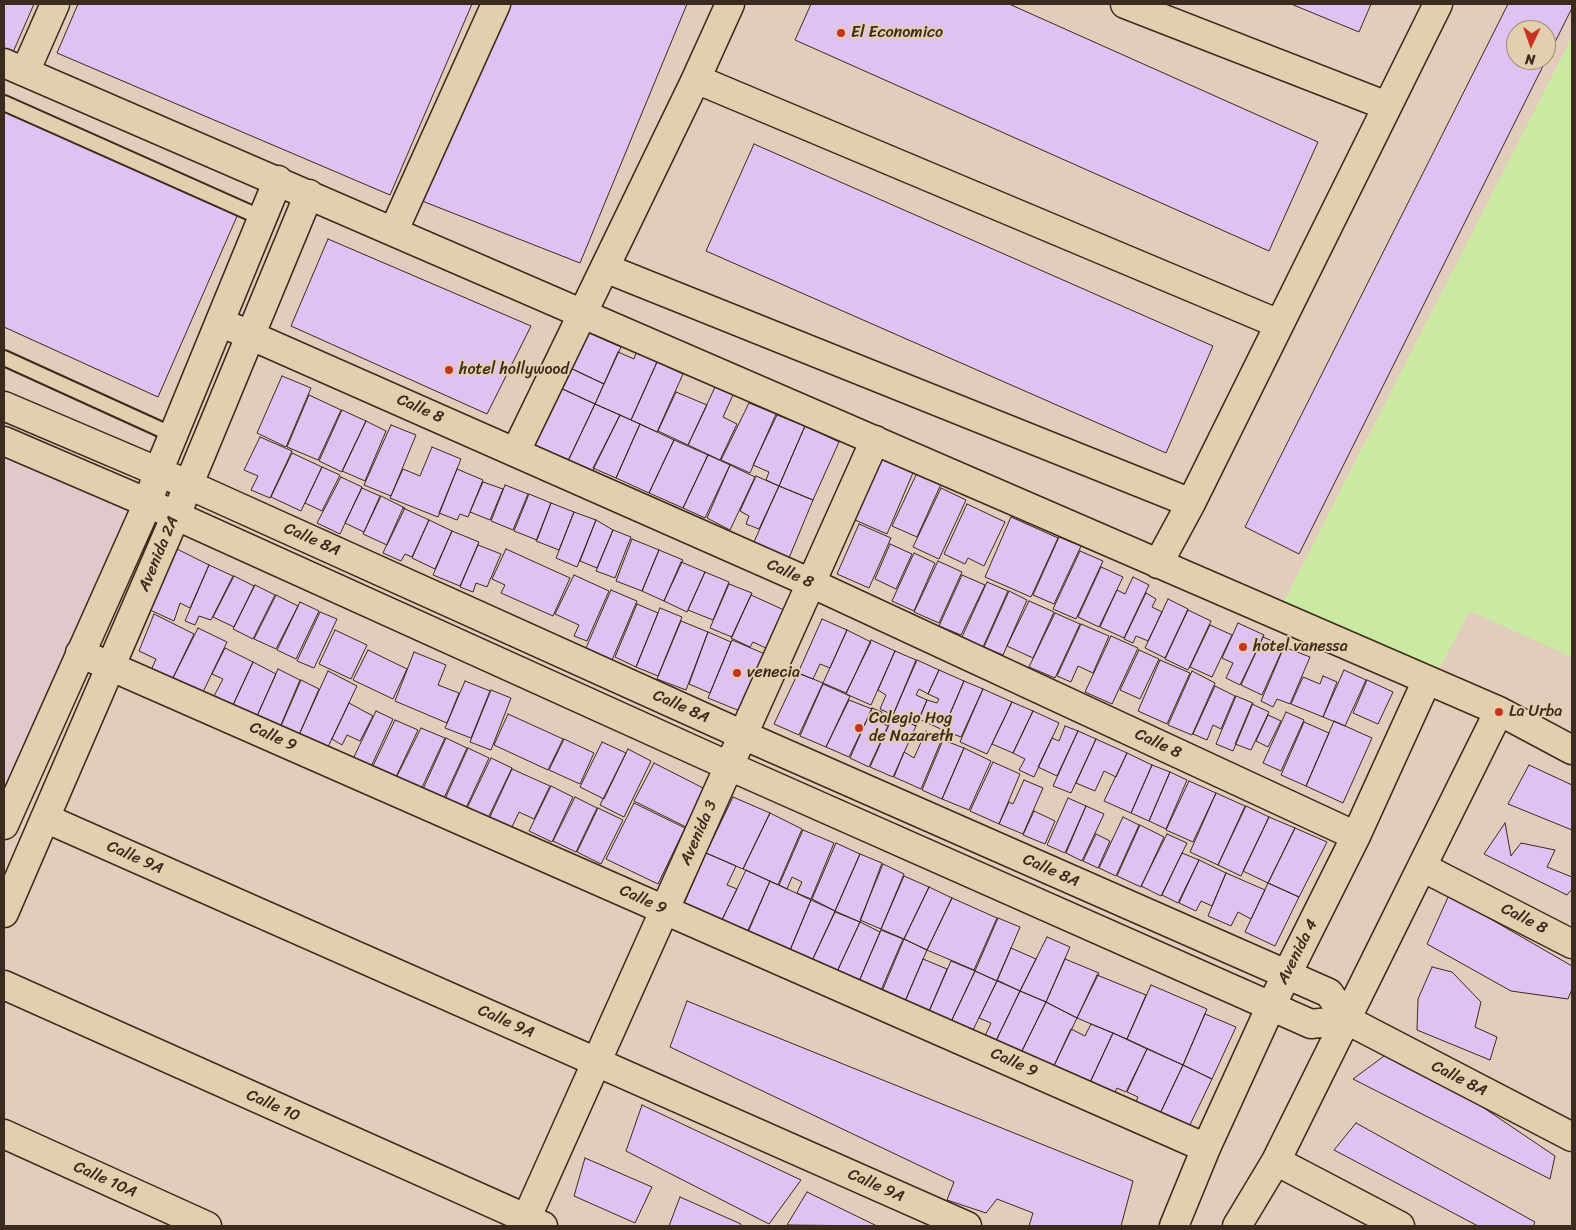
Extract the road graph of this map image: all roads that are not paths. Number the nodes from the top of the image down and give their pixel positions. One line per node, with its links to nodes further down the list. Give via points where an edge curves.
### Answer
1 (55, 4): 6 (street)
2 (496, 4): 13 (street)
3 (730, 4): 7 (street)
4 (1125, 4): 9 (street)
5 (1438, 4): 9 (street)
6 (14, 68): 10 (street)
7 (696, 79): 14 (street); 17 (street)
8 (4, 103): 12 (lane)
9 (1387, 106): 17 (street)
10 (278, 180): 11 (street); 12 (street, Avenida 2A)
11 (309, 194): 13 (street); 18 (street, Avenida 2A)
12 (262, 218): 16 (street, Avenida 2A)
13 (394, 230): 15 (street)
14 (605, 268): 15 (street); 28 (street)
15 (582, 312): 22 (street); 24 (street)
16 (220, 322): 18 (street, Calle 8); 21 (street, Avenida 2A)
17 (1279, 324): 28 (street)
18 (250, 335): 24 (street, Calle 8); 26 (street, Avenida 2A)
19 (4, 358): 21 (lane)
20 (4, 406): 25 (street, Calle 8A)
21 (173, 435): 25 (street, Avenida 2A)
22 (875, 440): 30 (street); 31 (street, Avenida 3)
23 (4, 441): 27 (street, Calle 8A)
24 (516, 451): 31 (street, Calle 8)
25 (158, 472): 26 (street, Calle 8A); 27 (street, Avenida 2A)
26 (188, 484): 29 (street, Avenida 2A); 36 (street, Calle 8A)
27 (148, 503): 29 (street, Calle 8A); 32 (street, Avenida 2A)
28 (1191, 503): 30 (street)
29 (176, 515): 33 (street, Avenida 2A); 38 (street, Calle 8A)
30 (1158, 564): 34 (street)
31 (811, 583): 36 (street, Avenida 3); 41 (street, Calle 8)
32 (80, 653): 33 (street, Calle 9); 40 (street, Avenida 2A)
33 (111, 666): 39 (street, Avenida 2A); 43 (street, Calle 9)
34 (1427, 680): 35 (street); 41 (street, Avenida 4)
35 (1500, 711): 37 (street); 42 (street)
36 (743, 736): 38 (street, Avenida 3); 46 (street, Calle 8A)
37 (1572, 750)
38 (729, 766): 43 (street, Avenida 3); 48 (street, Calle 8A)
39 (45, 818): 44 (street, Avenida 2A); 50 (street, Calle 9A)
40 (4, 825)
41 (1356, 836): 46 (street, Avenida 4)
42 (1422, 867): 45 (street, Calle 8); 49 (street)
43 (665, 910): 50 (street, Avenida 3); 53 (street, Calle 9)
44 (4, 913)
45 (1572, 944)
46 (1287, 976): 48 (street, Avenida 4); 49 (street, Calle 8A, via 1329,993)
47 (4, 985): 55 (street, Calle 10)
48 (1271, 1006): 49 (street, Calle 8A, via 1311,1024); 53 (street, Avenida 4)
49 (1347, 1020): 52 (street, Calle 8A); 54 (street)
50 (596, 1062): 55 (street, Avenida 3); 57 (street, Calle 9A)
51 (4, 1134): 56 (street, Calle 10A)
52 (1572, 1137)
53 (1206, 1148): 58 (street, Avenida 4)
54 (1276, 1161): 59 (street); 60 (street)
55 (530, 1224)
56 (206, 1226)
57 (967, 1226)
58 (1174, 1226)
59 (1237, 1226)
60 (1400, 1226)

